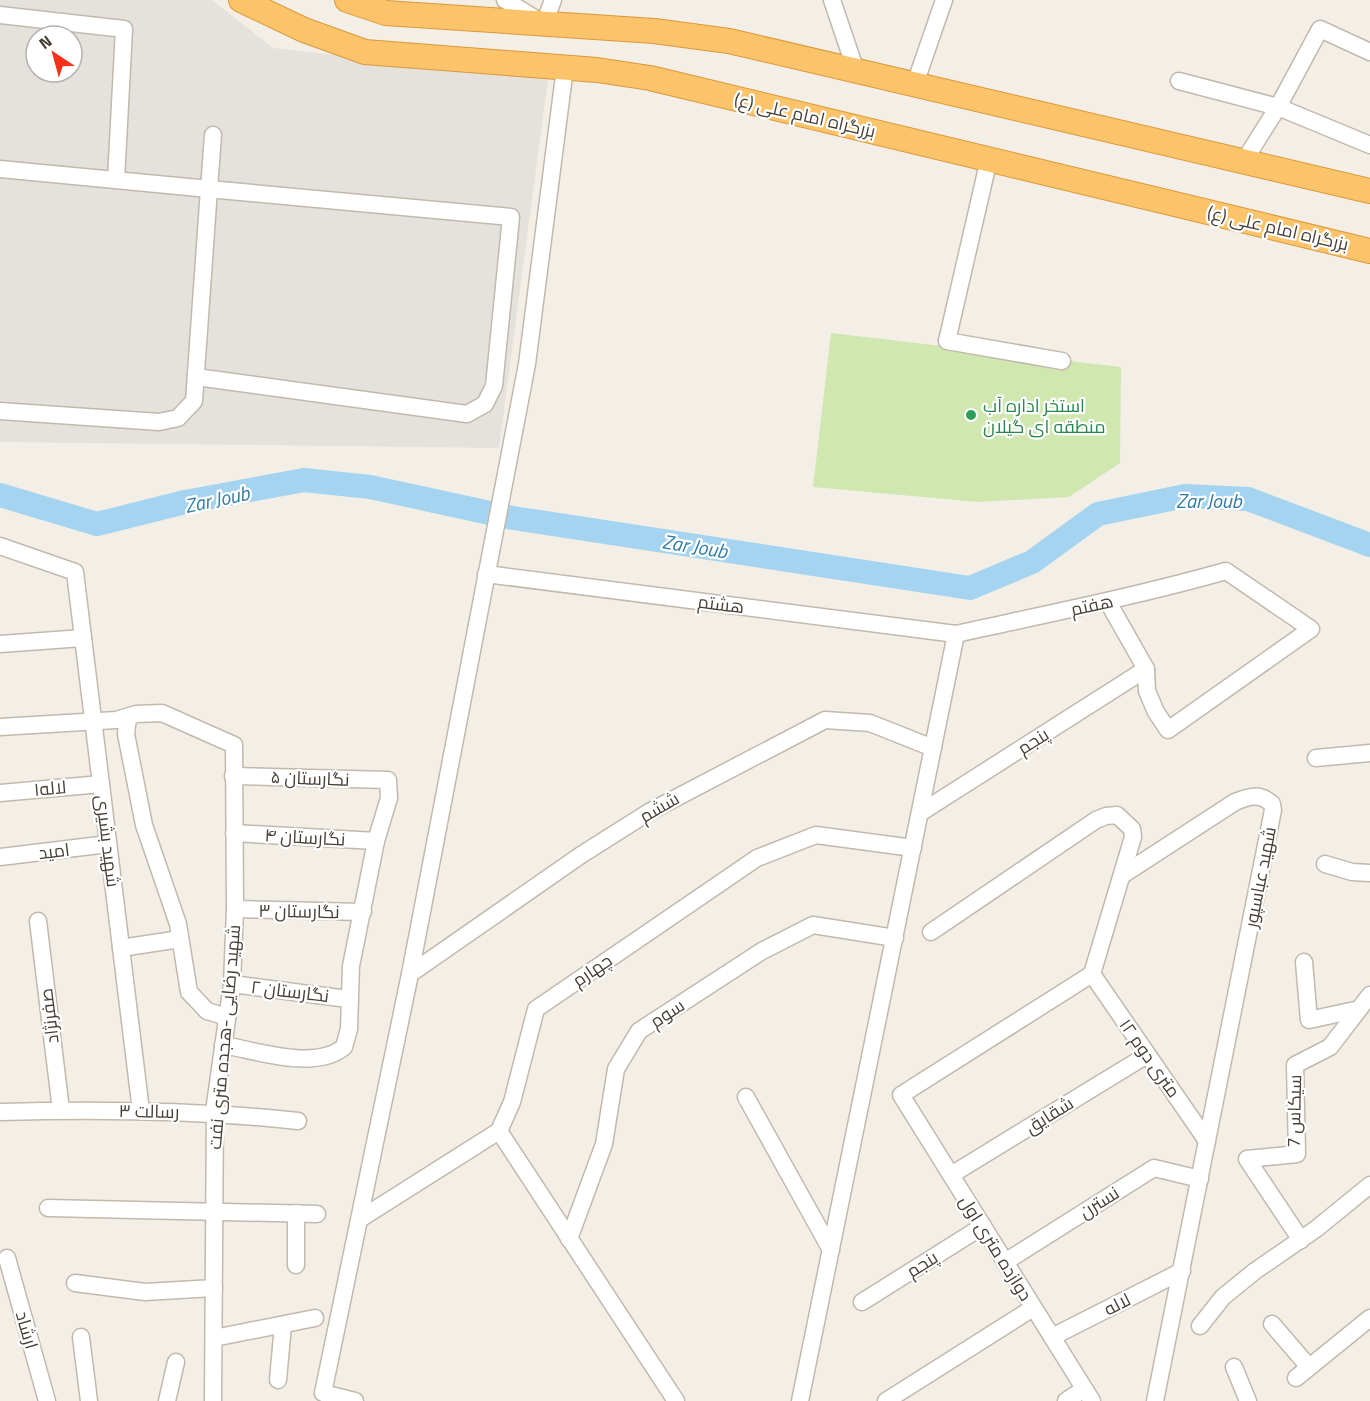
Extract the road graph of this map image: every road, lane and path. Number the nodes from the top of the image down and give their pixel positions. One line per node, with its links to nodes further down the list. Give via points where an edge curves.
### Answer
1 (241, 0): 10 (highway, بزرگراه امام علی (ع), via 304,30 365,52)
2 (347, 0): 8 (highway, via 386,13)
3 (505, 0): 8 (street)
4 (554, 0): 8 (street)
5 (832, 0): 11 (street)
6 (944, 0): 13 (street)
7 (0, 15): 20 (street, via 124,29)
8 (544, 24): 11 (highway, via 690,35)
9 (1370, 52): 14 (street, via 1320,29)
10 (566, 68): 17 (highway, بزرگراه امام علی (ع), via 650,78); 32 (street, via 527,364)
11 (856, 71): 13 (highway)
12 (1179, 81): 14 (street)
13 (915, 84): 18 (highway)
14 (1278, 107): 16 (street); 18 (street)
15 (213, 135): 22 (street)
16 (1370, 145)
17 (989, 159): 25 (highway, بزرگراه امام علی (ع)); 28 (street, via 947,341)
18 (1244, 161): 21 (highway)
19 (0, 169): 20 (street)
20 (116, 180): 22 (street)
21 (1338, 183): 23 (highway); 24 (highway)
22 (209, 189): 29 (street); 29 (street, via 511,217 494,386 485,404 467,414)
23 (1370, 190)
24 (1370, 200)
25 (1323, 239): 26 (highway); 27 (highway, بزرگراه امام علی (ع))
26 (1370, 243)
27 (1370, 250)
28 (1062, 361)
29 (196, 377): 30 (street, via 194,401 178,418 159,422)
30 (0, 411)
31 (0, 546): 35 (street, شهید بشیری, via 75,572)
32 (487, 569): 34 (street, هشتم); 64 (street)
33 (1108, 602): 34 (street, هفتم); 37 (street); 37 (street, هفتم, via 1226,571 1311,630 1168,730 1147,691)
34 (956, 634): 41 (street)
35 (83, 638): 36 (street); 39 (street, شهید بشیری)
36 (0, 644)
37 (1146, 669): 47 (street, پنجم)
38 (128, 718): 39 (street); 44 (street, شهید رضایی -هجده متری نفت, via 162,713 234,745); 61 (street, via 126,734 144,825)
39 (93, 720): 40 (street); 45 (street, شهید بشیری)
40 (0, 727)
41 (933, 748): 47 (street); 64 (street, ششم, via 870,723 825,720 649,812)
42 (1370, 753): 43 (street)
43 (1316, 758)
44 (233, 776): 48 (street, شهید رضایی -هجده متری نفت); 49 (street, نگارستان ۵, via 388,780 388,798)
45 (101, 784): 46 (street, لاله۱); 50 (street, شهید بشیری)
46 (0, 793)
47 (920, 813): 51 (street)
48 (234, 832): 49 (street, نگارستان ۴); 56 (street, شهید رضایی -هجده متری نفت)
49 (376, 841): 57 (street)
50 (108, 844): 52 (street, امید); 62 (street, شهید بشیری)
51 (913, 848): 60 (street); 79 (street, چهارم, via 816,835 757,858 709,890 536,1009 512,1102)
52 (0, 857)
53 (1326, 864): 54 (street)
54 (1370, 873)
55 (1124, 874): 59 (street, via 1134,837 1132,829 1117,815 1106,816); 65 (street); 80 (street, شهید عباسپور, via 1235,802 1258,796 1272,804)
56 (235, 909): 57 (street, نگارستان ۳); 66 (street, شهید رضایی -هجده متری نفت)
57 (363, 912): 68 (street)
58 (38, 921): 74 (street, صفرنژاد)
59 (932, 932)
60 (895, 938): 90 (street, سوم, via 813,925 762,951 639,1031 616,1069 604,1144); 92 (street)
61 (180, 939): 62 (street); 70 (street, via 189,992 207,1011)
62 (121, 948): 75 (street, شهید بشیری)
63 (1304, 962): 69 (street, via 1310,1020)
64 (410, 974): 88 (street)
65 (1092, 974): 72 (street, ۱۲ متری دوم); 81 (street, دوازده متری اول, via 901,1095)
66 (232, 984): 68 (street, نگارستان ۲); 70 (street, شهید رضایی -هجده متری نفت)
67 (1370, 994): 69 (street, سیکاس 7)
68 (348, 999): 71 (street, via 349,1029 344,1047 326,1058 310,1060)
69 (1355, 1010): 91 (street, سیکاس 7, via 1330,1047 1295,1065 1297,1154 1247,1159)
70 (227, 1017): 71 (street, شهید رضایی -هجده متری نفت)
71 (223, 1045): 77 (street, شهید رضایی -هجده متری نفت)
72 (1148, 1055): 80 (street, ۱۲ متری دوم); 81 (street, شقایق)
73 (746, 1097): 92 (street)
74 (61, 1110): 75 (street, رسالت ۳); 76 (street, رسالت ۳)
75 (141, 1111): 77 (street, رسالت ۳)
76 (0, 1112)
77 (215, 1112): 78 (street, رسالت ۳); 85 (street, شهید رضایی -هجده متری نفت)
78 (298, 1121)
79 (499, 1131): 88 (street); 90 (street)
80 (1207, 1141): 82 (street, شهید عباسپور)
81 (951, 1175): 89 (street, دوازده متری اول)
82 (1200, 1179): 94 (street, نسترن, via 1154,1168); 96 (street, شهید عباسپور)
83 (1370, 1185): 91 (street)
84 (48, 1208): 85 (street)
85 (214, 1210): 86 (street); 98 (street, شهید رضایی -هجده متری نفت)
86 (296, 1213): 87 (street); 95 (street)
87 (317, 1214)
88 (360, 1219): 119 (street, via 323,1393)
89 (982, 1226): 94 (street, دوازده متری اول); 99 (street, پنجم)
90 (570, 1239): 120 (street)
91 (1301, 1240): 105 (street, via 1223,1297)
92 (831, 1250): 121 (street)
93 (7, 1258): 115 (street, ارشاد)
94 (1005, 1262): 100 (street, دوازده متری اول)
95 (296, 1265)
96 (1182, 1271): 107 (street, لاله); 124 (street, شهید عباسپور)
97 (75, 1283): 98 (street, via 145,1292)
98 (214, 1288): 108 (street, شهید رضایی -هجده متری نفت)
99 (862, 1302)
100 (1034, 1308): 107 (street, دوازده متری اول); 122 (street)
101 (315, 1317): 104 (street)
102 (1370, 1318): 111 (street)
103 (1272, 1324): 111 (street)
104 (283, 1325): 108 (street); 113 (street)
105 (1200, 1326)
106 (81, 1337): 116 (street)
107 (1052, 1337): 114 (street, دوازده متری اول)
108 (213, 1338): 118 (street, شهید رضایی -هجده متری نفت)
109 (176, 1362): 117 (street)
110 (1234, 1367): 125 (street)
111 (1309, 1367): 112 (street)
112 (1296, 1378)
113 (278, 1380)
114 (1088, 1395): 123 (street)
115 (47, 1401)
116 (89, 1401)
117 (167, 1401)
118 (213, 1401)
119 (355, 1401)
120 (676, 1401)
121 (800, 1401)
122 (886, 1401)
123 (1066, 1401)
124 (1155, 1401)
125 (1248, 1401)

